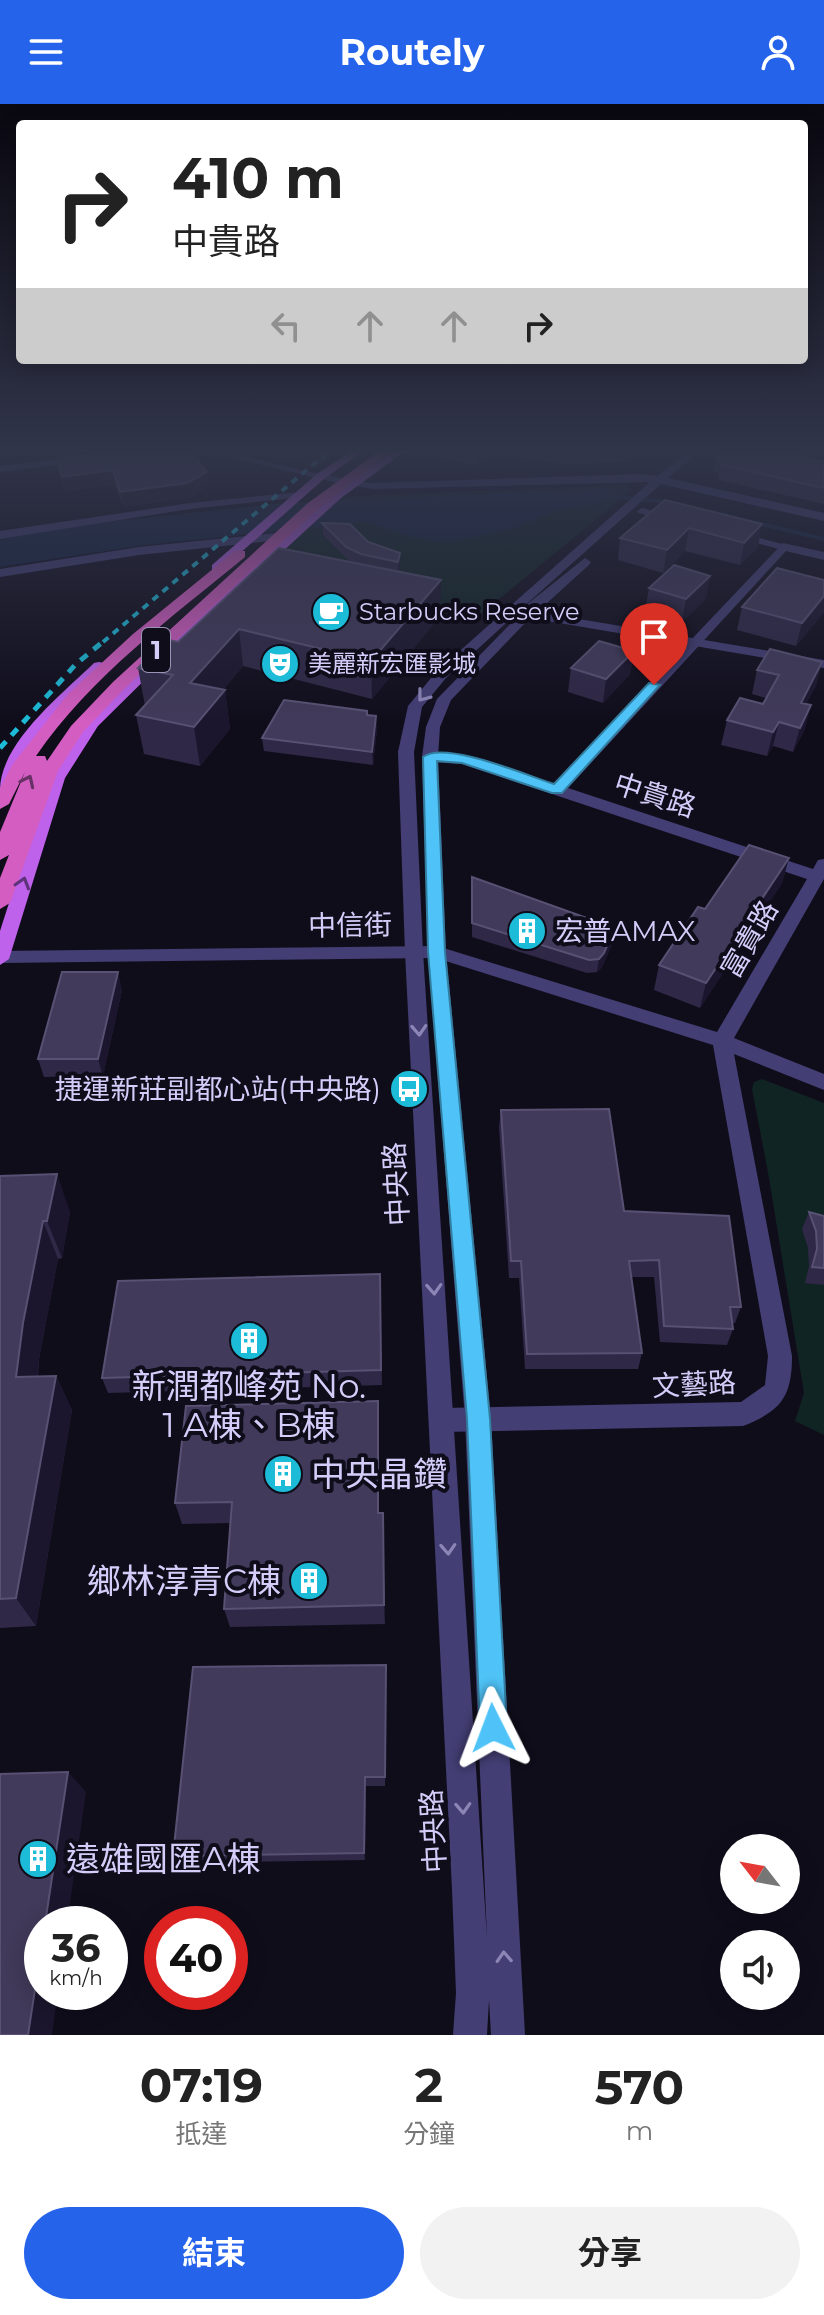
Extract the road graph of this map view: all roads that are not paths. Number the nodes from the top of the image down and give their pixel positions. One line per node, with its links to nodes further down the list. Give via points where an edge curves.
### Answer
1 (207, 542): 12 (street)
2 (247, 542): 18 (main road, 1, via 56,706 24,744)
3 (254, 542): 20 (highway, 1, via 79,689 25,755)
4 (267, 542): 22 (highway, one-way to 4, via 30,776 64,724)
5 (274, 542): 24 (highway, 1, via 77,729 49,771)
6 (286, 542): 21 (main road, 1, via 92,723 57,778)
7 (587, 542): 13 (street, 中央路)
8 (607, 542): 14 (street, 中央路)
9 (764, 542): 10 (street)
10 (783, 547): 11 (street); 15 (street)
11 (824, 556)
12 (0, 573)
13 (509, 611): 14 (street); 25 (street, 中央路, one-way to 25, via 415,706 406,752)
14 (527, 614): 15 (street); 17 (street, 中央路, via 444,699 433,727)
15 (692, 644): 16 (street); 19 (street)
16 (824, 664)
17 (430, 757): 19 (street, 中貴路, via 464,759); 25 (street, 中央路)
18 (0, 785)
19 (557, 790): 23 (street, 中貴路)
20 (0, 804)
21 (35, 840): 22 (main road); 26 (main road, 1, one-way to 21)
22 (0, 852)
23 (820, 870): 27 (street, 富貴路)
24 (0, 903)
25 (426, 952): 26 (street, 中信街); 27 (street, 中信街); 29 (street, 中央路); 30 (street, 中央路, one-way to 30)
26 (0, 958)
27 (722, 1041): 28 (street, 中信街); 29 (street, 文藝路, via 780,1356 780,1384 765,1404 743,1414)
28 (824, 1082)
29 (478, 1419): 30 (street, 文藝路); 32 (street, 中央路, one-way to 29)
30 (442, 1420): 31 (street, 中央路, one-way to 31, via 473,1993)
31 (470, 2035)
32 (508, 2035)

